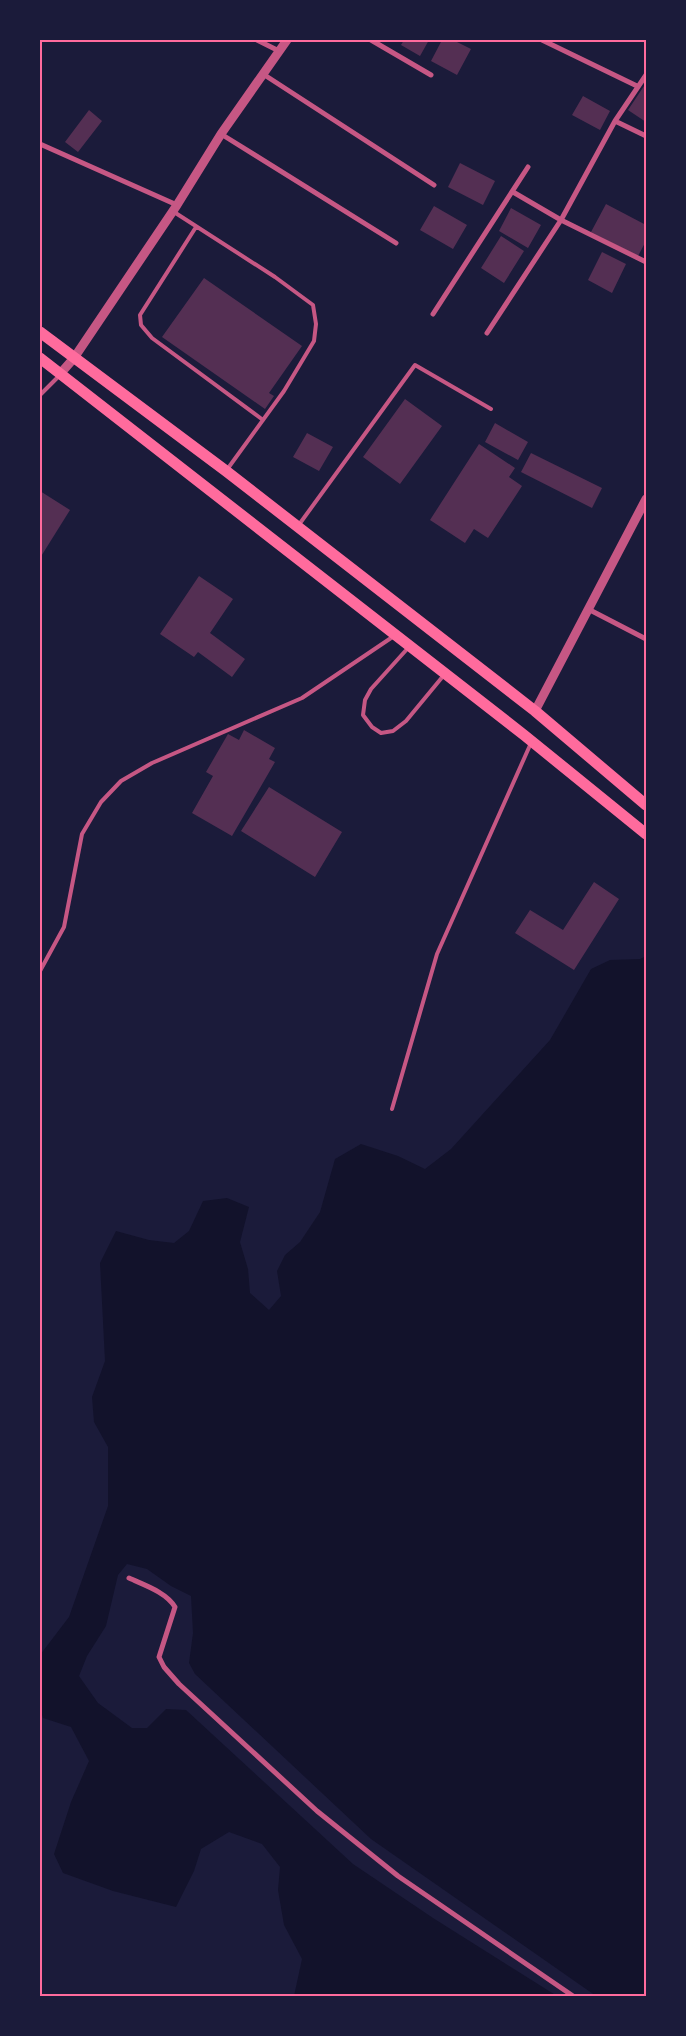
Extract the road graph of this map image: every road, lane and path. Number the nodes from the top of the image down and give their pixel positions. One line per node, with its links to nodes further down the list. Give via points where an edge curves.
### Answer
1 (257, 40): 5 (street)
2 (287, 40): 5 (street)
3 (370, 40): 7 (street)
4 (542, 40): 9 (street)
5 (279, 51): 6 (street)
6 (263, 74): 11 (street); 15 (street)
7 (431, 75)
8 (646, 75): 9 (street)
9 (637, 86): 10 (street)
10 (615, 121): 12 (street); 18 (street)
11 (221, 134): 17 (street); 20 (street)
12 (646, 136)
13 (40, 144): 17 (street)
14 (528, 167): 16 (street)
15 (434, 185)
16 (513, 192): 18 (street); 22 (street)
17 (174, 208): 19 (lane); 26 (street)
18 (561, 220): 21 (street); 24 (street)
19 (196, 227): 30 (lane, via 140,315 141,325 152,338); 30 (lane, via 313,305 314,341)
20 (396, 243)
21 (646, 262)
22 (433, 314)
23 (40, 332): 26 (main road)
24 (487, 333)
25 (40, 358): 27 (main road)
26 (74, 358): 27 (street); 31 (main road)
27 (60, 374): 28 (lane); 35 (main road)
28 (40, 396)
29 (491, 409): 33 (lane, via 415,364)
30 (263, 420): 31 (lane)
31 (226, 471): 33 (main road)
32 (646, 499): 34 (street)
33 (297, 527): 39 (main road)
34 (588, 609): 36 (street); 39 (street)
35 (396, 635): 37 (main road); 43 (lane, via 302,698 152,763 121,781 100,802 82,834 64,927)
36 (646, 639)
37 (410, 646): 38 (main road); 38 (lane, via 365,700 362,715 381,734 392,732 406,721)
38 (446, 674): 40 (main road)
39 (534, 711): 41 (main road)
40 (532, 741): 42 (main road); 44 (lane, via 437,954)
41 (646, 805)
42 (646, 834)
43 (40, 971)
44 (392, 1109)
45 (129, 1578): 46 (street, via 162,1594 175,1606 160,1656 164,1667 179,1684 317,1811 398,1876)
46 (573, 1996)

